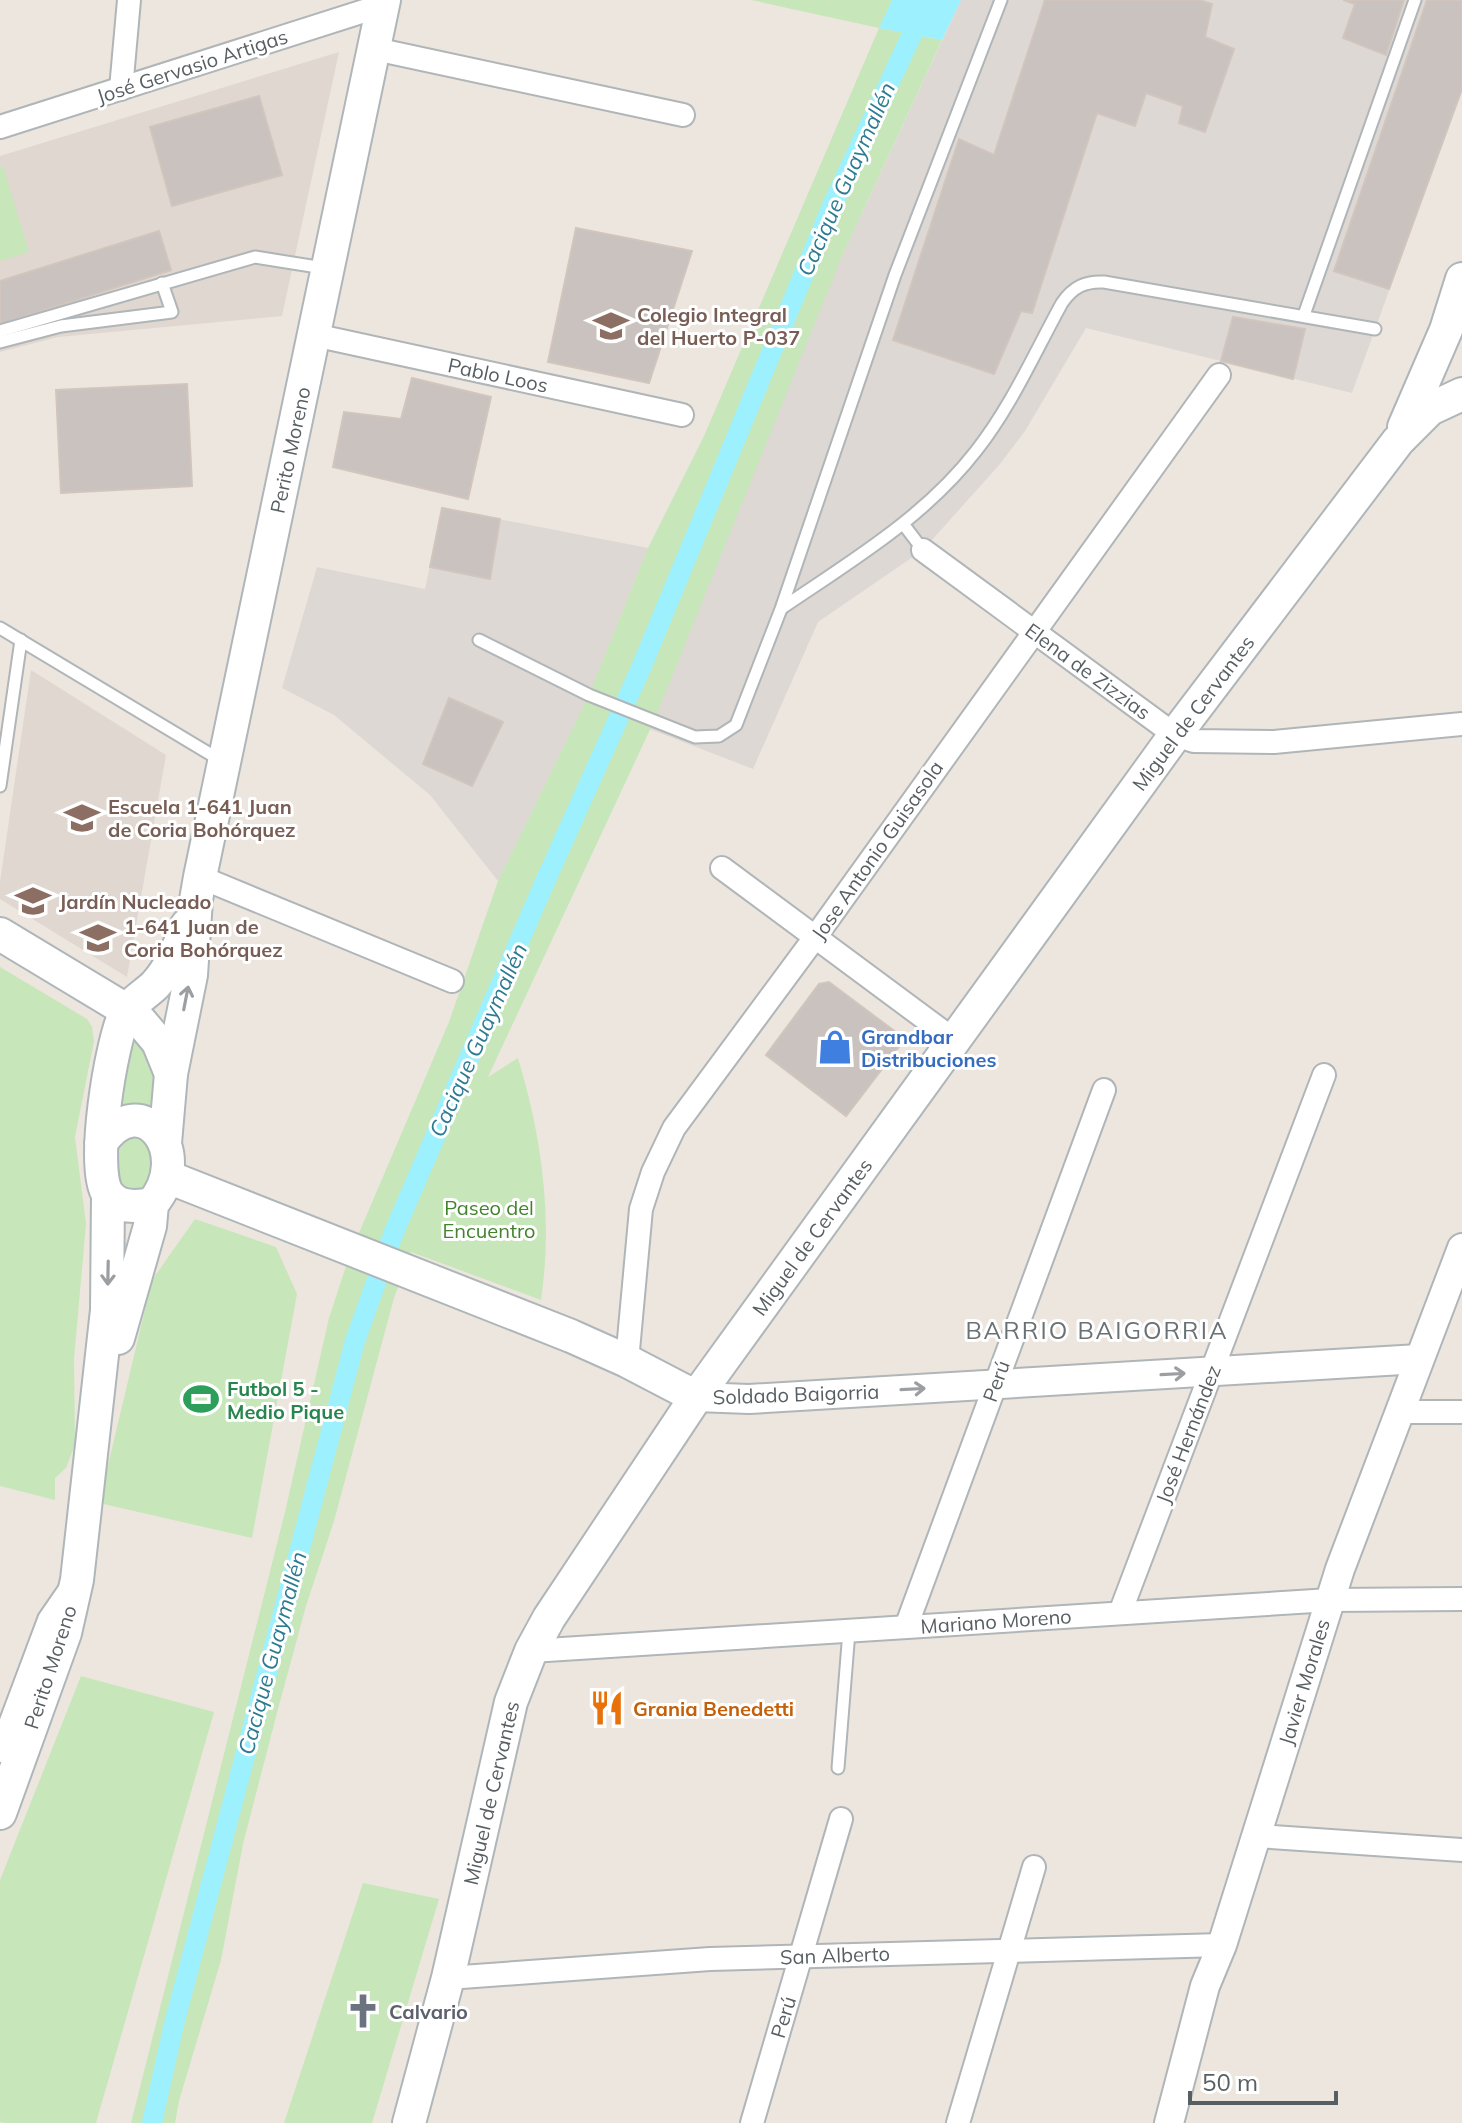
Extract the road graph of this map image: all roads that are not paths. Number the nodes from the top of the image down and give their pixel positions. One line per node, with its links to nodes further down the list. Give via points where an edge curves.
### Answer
1 (129, 0): 6 (street)
2 (1001, 0): 23 (lane, via 895,275)
3 (1415, 0): 12 (lane)
4 (384, 2): 5 (main road, Perito Moreno); 6 (street, José Gervasio Artigas)
5 (375, 49): 7 (street); 9 (main road, Perito Moreno)
6 (121, 89): 8 (street, José Gervasio Artigas)
7 (683, 115)
8 (0, 127)
9 (328, 269): 11 (lane, via 255,257); 15 (main road, Perito Moreno)
10 (1462, 279): 17 (main road, Miguel de Cervantes)
11 (162, 283): 14 (lane); 16 (lane, via 172,312 61,326)
12 (1304, 315): 13 (lane); 21 (lane, via 1104,282 1080,285 1062,303 976,451)
13 (1375, 329)
14 (0, 331)
15 (314, 335): 19 (street, Pablo Loos); 30 (main road, Perito Moreno)
16 (0, 342)
17 (1450, 363): 20 (main road, Miguel de Cervantes); 20 (main road, Miguel de Cervantes, via 1430,409)
18 (1219, 375): 25 (street, Jose Antonio Guisasola)
19 (682, 415)
20 (1398, 441): 29 (main road, Miguel de Cervantes)
21 (904, 525): 22 (lane); 23 (lane)
22 (923, 550): 25 (street, Elena de Zizzias)
23 (781, 609): 27 (lane, via 739,720 731,730 709,738 589,695)
24 (0, 628): 26 (lane)
25 (1033, 631): 29 (street, Elena de Zizzias); 35 (street, Jose Antonio Guisasola)
26 (21, 640): 30 (lane); 31 (lane)
27 (479, 640)
28 (1462, 724): 29 (street, Elena de Zizzias, via 1274,742 1194,741)
29 (1175, 735): 38 (main road, Miguel de Cervantes)
30 (224, 762): 33 (main road, Perito Moreno)
31 (0, 786)
32 (722, 868): 35 (street)
33 (198, 888): 36 (street); 37 (main road, Perito Moreno, via 170,964); 39 (main road, Perito Moreno, one-way to 33, via 191,975)
34 (0, 934): 37 (main road)
35 (816, 936): 38 (street); 48 (street, Jose Antonio Guisasola, via 661,1152 638,1226)
36 (452, 981)
37 (126, 1011): 39 (main road, Perito Moreno, via 158,1042); 42 (main road)
38 (954, 1040): 51 (main road, Miguel de Cervantes)
39 (171, 1074): 43 (main road, Perito Moreno)
40 (1324, 1075): 49 (street, José Hernández)
41 (1104, 1090): 50 (street, Perú)
42 (101, 1143): 43 (main road, via 120,1122 132,1121 152,1127); 45 (main road, via 100,1179)
43 (165, 1143): 44 (main road, via 168,1154)
44 (160, 1190): 45 (main road, via 127,1207); 48 (main road, Soldado Baigorria, via 352,1250); 54 (main road, Perito Moreno)
45 (108, 1195): 54 (main road, Perito Moreno, one-way to 54, via 107,1310)
46 (1462, 1249): 47 (street, Javier Morales)
47 (1419, 1359): 49 (street, Soldado Baigorria); 52 (street, Javier Morales)
48 (627, 1361): 51 (main road, Soldado Baigorria)
49 (1211, 1372): 50 (street, Soldado Baigorria, one-way to 49); 58 (street, José Hernández)
50 (994, 1384): 51 (street, Soldado Baigorria, one-way to 50, via 749,1399); 59 (street, Perú)
51 (696, 1397): 61 (main road, Miguel de Cervantes)
52 (1399, 1412): 53 (street); 57 (street, Javier Morales)
53 (1462, 1412)
54 (95, 1422): 55 (main road, Perito Moreno)
55 (77, 1580): 62 (street, via 49,1620); 65 (main road, Perito Moreno, via 65,1633)
56 (1462, 1599): 57 (street, Mariano Moreno)
57 (1330, 1600): 58 (street, Mariano Moreno); 67 (street, Javier Morales)
58 (1120, 1613): 59 (street, Mariano Moreno)
59 (906, 1627): 60 (street, Mariano Moreno)
60 (849, 1631): 61 (street, Mariano Moreno); 64 (lane)
61 (531, 1651): 73 (main road, Miguel de Cervantes, via 511,1702)
62 (7, 1710): 63 (street)
63 (0, 1751)
64 (838, 1768)
65 (0, 1813)
66 (841, 1819): 72 (street, Perú)
67 (1257, 1836): 68 (street); 70 (street, Javier Morales)
68 (1462, 1850)
69 (1034, 1867): 71 (street)
70 (1222, 1945): 71 (street, San Alberto); 77 (street, Javier Morales, via 1205,1986)
71 (1010, 1950): 72 (street, San Alberto); 76 (street)
72 (802, 1956): 73 (street, San Alberto); 75 (street, Perú)
73 (448, 1978): 74 (main road, Miguel de Cervantes)
74 (409, 2123)
75 (752, 2123)
76 (958, 2123)
77 (1169, 2123)

